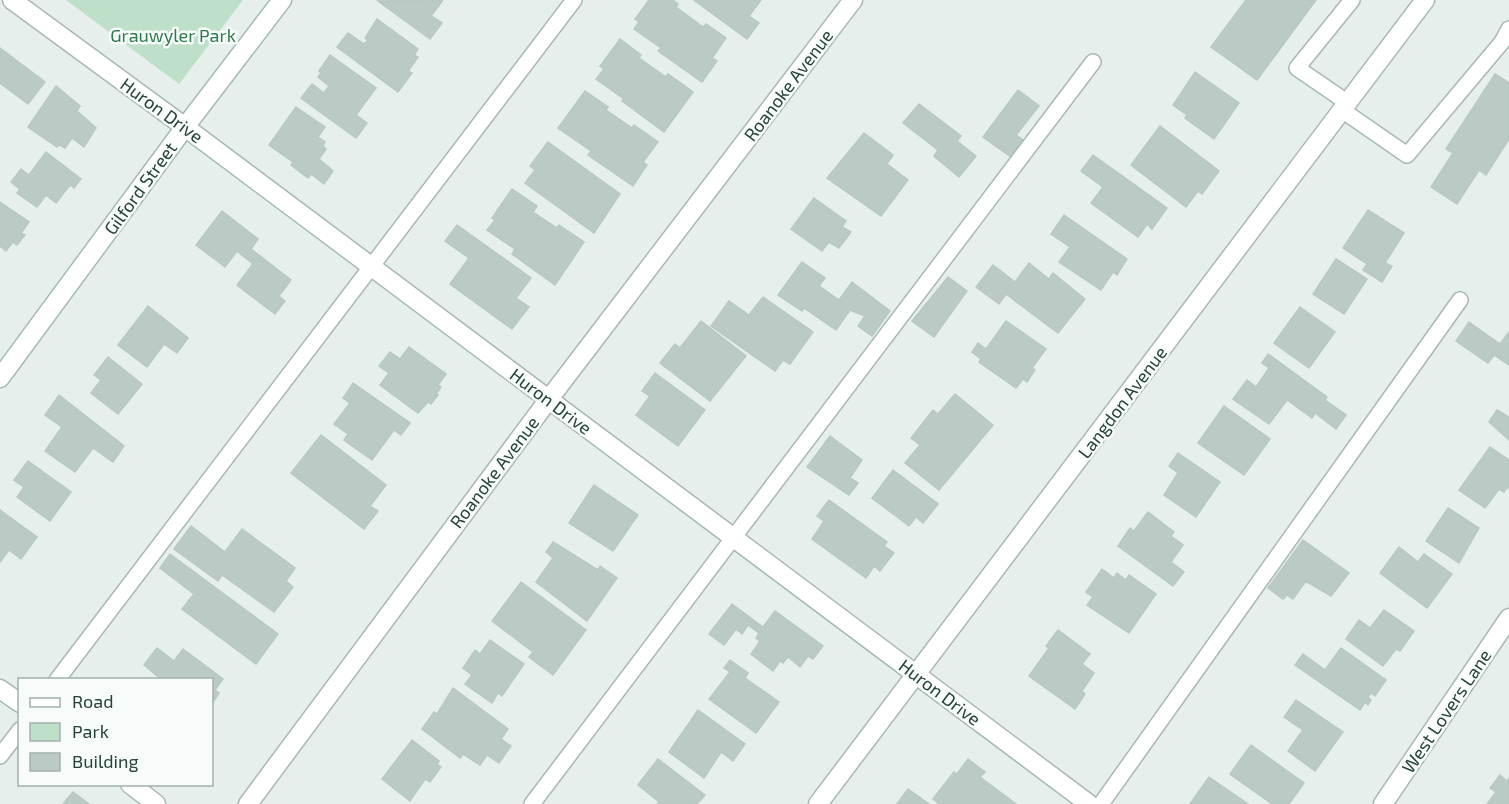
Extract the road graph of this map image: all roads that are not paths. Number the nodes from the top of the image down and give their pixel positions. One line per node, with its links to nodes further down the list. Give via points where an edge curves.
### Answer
1 (12, 0): 10 (street, Huron Drive)
2 (282, 0): 10 (street, Gilford Street)
3 (574, 0): 11 (lane)
4 (853, 0): 14 (street, Roanoke Avenue)
5 (1352, 0): 9 (lane, via 1297,68)
6 (1425, 0): 9 (street, Langdon Avenue)
7 (1509, 29): 9 (lane, via 1407,154)
8 (1093, 62): 15 (lane)
9 (1345, 106): 17 (street, Langdon Avenue)
10 (185, 127): 11 (street, Huron Drive); 13 (street, Gilford Street)
11 (372, 267): 14 (street, Huron Drive); 18 (lane)
12 (1460, 300): 29 (lane)
13 (0, 378)
14 (549, 399): 15 (street, Huron Drive); 25 (street, Roanoke Avenue)
15 (734, 538): 17 (street, Huron Drive); 26 (lane)
16 (1509, 618): 30 (street, West Lovers Lane)
17 (916, 675): 27 (street, Langdon Avenue); 28 (street, Huron Drive)
18 (59, 678)
19 (0, 689): 20 (street)
20 (18, 702)
21 (18, 733): 22 (lane)
22 (0, 756)
23 (133, 786): 24 (street)
24 (156, 804)
25 (248, 804)
26 (531, 804)
27 (818, 804)
28 (1089, 804)
29 (1101, 804)
30 (1383, 804)

